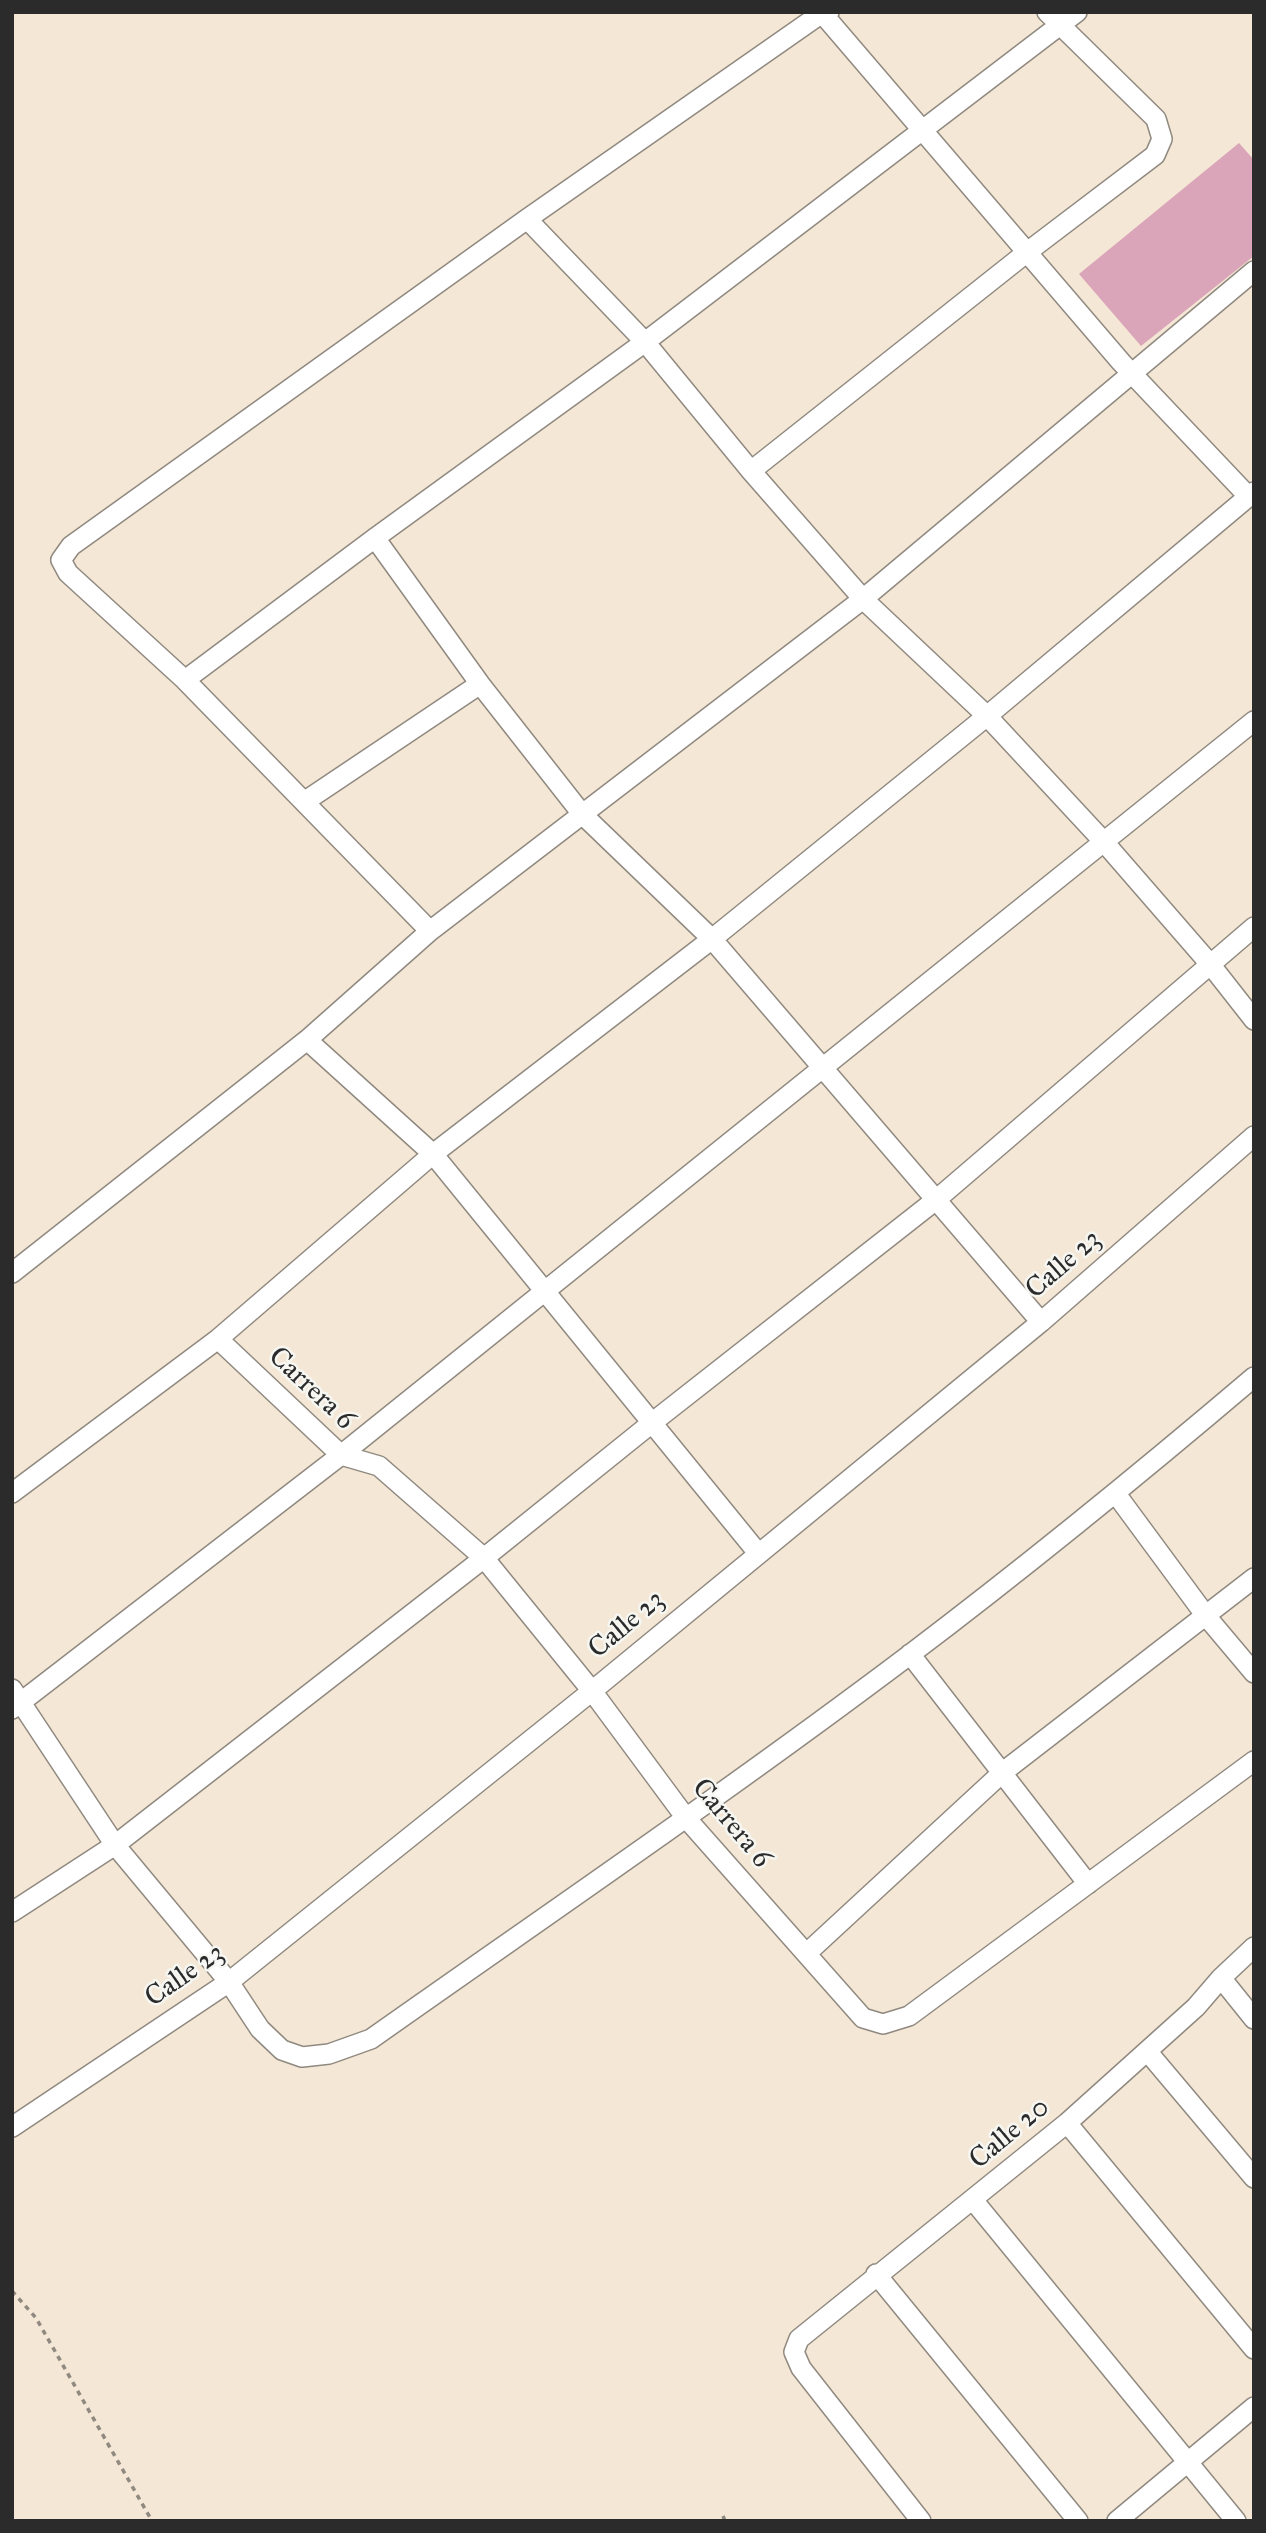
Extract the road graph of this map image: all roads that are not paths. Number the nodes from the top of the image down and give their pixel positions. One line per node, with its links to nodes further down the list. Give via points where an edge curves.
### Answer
1 (829, 12): 3 (street)
2 (1077, 12): 4 (street)
3 (822, 13): 5 (street); 6 (street)
4 (1053, 19): 5 (street); 7 (street, via 1156,120 1162,139 1156,155)
5 (923, 131): 7 (street); 9 (street)
6 (527, 219): 9 (street); 15 (street, via 71,546 61,560 68,573)
7 (1026, 253): 10 (street); 11 (street)
8 (1254, 271): 10 (street)
9 (645, 342): 11 (street); 13 (street)
10 (1130, 372): 12 (street); 14 (street)
11 (751, 471): 14 (street)
12 (1251, 494): 17 (street)
13 (375, 538): 15 (street); 16 (street)
14 (863, 599): 17 (street); 20 (street)
15 (185, 680): 19 (street)
16 (480, 684): 19 (street); 20 (street)
17 (987, 716): 21 (street); 24 (street)
18 (1254, 721): 21 (street)
19 (304, 802): 23 (street)
20 (582, 814): 23 (street); 24 (street)
21 (1104, 842): 25 (street); 28 (street)
22 (1254, 927): 25 (street)
23 (430, 931): 27 (street)
24 (712, 939): 28 (street); 30 (street)
25 (1209, 964): 26 (street); 31 (street)
26 (1254, 1020)
27 (307, 1040): 30 (street); 32 (street)
28 (824, 1068): 31 (street); 33 (street)
29 (1254, 1136): 34 (street, Calle 23)
30 (433, 1154): 33 (street); 35 (street)
31 (937, 1199): 34 (street); 37 (street)
32 (12, 1273)
33 (544, 1292): 37 (street); 38 (street)
34 (1041, 1322): 41 (street, Calle 23)
35 (218, 1339): 38 (street, Carrera 6); 39 (street)
36 (1254, 1377): 40 (street)
37 (653, 1422): 41 (street); 42 (street)
38 (341, 1455): 42 (street, Carrera 6, via 379,1466); 48 (street)
39 (12, 1493)
40 (1116, 1494): 44 (street); 45 (street)
41 (758, 1553): 47 (street, Calle 23)
42 (484, 1558): 47 (street, Carrera 6); 52 (street)
43 (1254, 1578): 44 (street)
44 (1206, 1616): 46 (street); 50 (street)
45 (910, 1654): 50 (street); 51 (street)
46 (1254, 1673)
47 (592, 1691): 51 (street, Carrera 6); 58 (street, Calle 23)
48 (15, 1700): 52 (street)
49 (1254, 1761): 53 (street, Carrera 6)
50 (1003, 1772): 53 (street); 56 (street)
51 (686, 1818): 56 (street, Carrera 6); 58 (street, via 371,2039 329,2054 302,2057 282,2050 260,2029)
52 (115, 1845): 54 (street); 58 (street)
53 (1088, 1884): 56 (street, Carrera 6, via 909,2017 883,2024 863,2018)
54 (12, 1912)
55 (1254, 1947): 57 (street, Calle 20)
56 (807, 1953)
57 (1221, 1978): 59 (street); 60 (street, Calle 20)
58 (229, 1982): 62 (street, Calle 23)
59 (1254, 2018)
60 (1147, 2051): 61 (street, Calle 20); 63 (street)
61 (1067, 2123): 64 (street, Calle 20); 66 (street)
62 (12, 2127)
63 (1254, 2178)
64 (973, 2200): 65 (street, Calle 20); 68 (street)
65 (876, 2274): 69 (street, Calle 20, via 799,2339 794,2352 801,2368); 70 (street)
66 (1254, 2349)
67 (1254, 2407): 68 (street)
68 (1188, 2460): 71 (street); 72 (street)
69 (921, 2521)
70 (1077, 2521)
71 (1117, 2521)
72 (1236, 2521)

